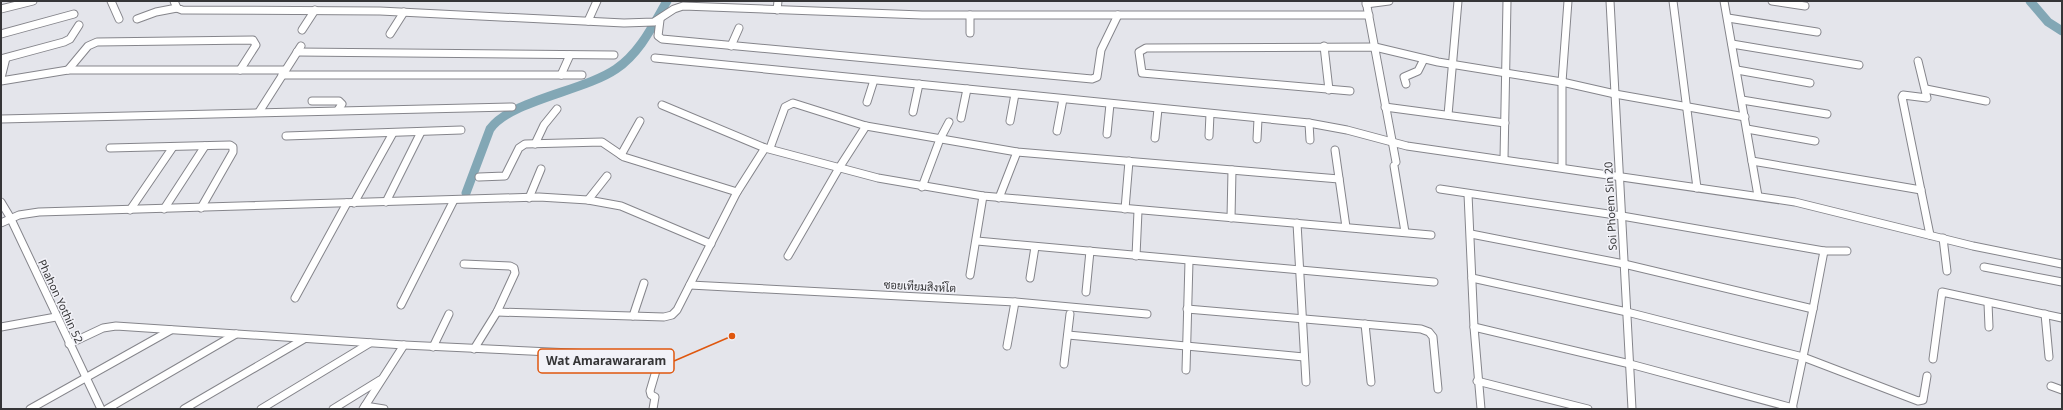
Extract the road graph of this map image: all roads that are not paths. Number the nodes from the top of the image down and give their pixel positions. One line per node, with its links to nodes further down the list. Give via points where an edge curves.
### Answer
1 (33, 1): 17 (street)
2 (111, 1): 26 (street)
3 (174, 1): 16 (street)
4 (597, 1): 28 (street)
5 (778, 1): 19 (street)
6 (1389, 1): 14 (street)
7 (1458, 1): 49 (street)
8 (1507, 1): 55 (street)
9 (1568, 1): 61 (street)
10 (1610, 1): 70 (street, Soi Phoem Sin 20)
11 (1673, 1): 78 (street)
12 (1724, 1): 25 (street)
13 (1772, 1): 15 (street)
14 (1366, 2): 24 (street)
15 (1805, 6)
16 (177, 8): 18 (street); 27 (street)
17 (1, 9)
18 (315, 10): 20 (street); 32 (street)
19 (777, 10): 22 (street); 29 (street, via 679,6)
20 (404, 12): 28 (street); 36 (street)
21 (74, 14): 35 (street)
22 (970, 15): 23 (street); 34 (street)
23 (1118, 15): 24 (street); 39 (street, via 1101,50 1097,77 1092,79)
24 (1369, 15): 41 (street)
25 (1728, 18): 33 (street); 37 (street)
26 (119, 19)
27 (137, 19)
28 (588, 21): 29 (street)
29 (655, 22): 39 (street, via 658,36 662,39)
30 (79, 25): 46 (street, via 70,39 64,42)
31 (739, 28): 39 (street)
32 (302, 30)
33 (1817, 32)
34 (970, 33)
35 (1, 34)
36 (390, 34)
37 (1732, 44): 50 (street); 53 (street)
38 (301, 46): 42 (street)
39 (731, 46)
40 (1324, 46): 41 (street); 67 (street); 67 (street, via 1146,48 1139,52 1140,69 1142,73)
41 (1375, 47): 47 (street); 80 (street)
42 (297, 52): 43 (street); 54 (street)
43 (570, 55): 44 (street); 56 (street)
44 (614, 55)
45 (655, 58): 59 (street)
46 (4, 59): 58 (street)
47 (1424, 59): 49 (street); 64 (street, via 1418,71 1404,77)
48 (1918, 61): 66 (street)
49 (1452, 64): 55 (street); 88 (street)
50 (1859, 64)
51 (68, 70): 52 (street); 52 (street, via 88,46 97,42 253,40 256,45); 60 (street)
52 (240, 70): 54 (street)
53 (1737, 70): 62 (street); 72 (street)
54 (284, 72): 56 (street); 84 (street)
55 (1506, 72): 61 (street); 97 (street)
56 (561, 75): 57 (street)
57 (582, 75)
58 (1, 78)
59 (874, 80): 63 (street); 75 (street)
60 (1, 82)
61 (1562, 82): 70 (street); 124 (street)
62 (1810, 83)
63 (919, 84): 65 (street); 85 (street)
64 (1406, 84)
65 (967, 89): 69 (street); 90 (street)
66 (1926, 89): 73 (street); 135 (street, via 1927,98 1903,95 1902,97)
67 (1329, 90): 68 (street)
68 (1350, 91)
69 (1015, 94): 71 (street); 94 (street)
70 (1615, 94): 78 (street); 130 (street, Soi Phoem Sin 20)
71 (1063, 99): 76 (street); 101 (street)
72 (1742, 100): 87 (street); 89 (street)
73 (1986, 100)
74 (312, 101): 83 (street, via 340,101 342,104)
75 (867, 102)
76 (1110, 104): 82 (street); 104 (street)
77 (662, 105): 117 (street)
78 (1686, 106): 89 (street); 133 (street)
79 (512, 107): 83 (street)
80 (1385, 107): 88 (street); 112 (street)
81 (557, 109): 113 (street, via 544,125)
82 (1158, 109): 86 (street); 107 (street)
83 (338, 110): 84 (street)
84 (259, 112): 91 (street)
85 (913, 112)
86 (1210, 114): 92 (street); 106 (street)
87 (1827, 114)
88 (1448, 115): 97 (street)
89 (1745, 117): 99 (street)
90 (961, 118)
91 (1, 119)
92 (1258, 119): 96 (street); 109 (street)
93 (640, 121): 120 (street)
94 (1010, 121)
95 (949, 122): 108 (street)
96 (1309, 123): 110 (street); 112 (street)
97 (1505, 123): 121 (street)
98 (866, 126): 108 (street); 117 (street, via 789,103 784,107); 125 (street)
99 (1747, 129): 111 (street); 123 (street)
100 (462, 130): 102 (street)
101 (1057, 131)
102 (422, 132): 103 (street); 145 (street)
103 (393, 133): 105 (street); 146 (street)
104 (1107, 134)
105 (286, 136)
106 (1209, 136)
107 (1155, 138)
108 (940, 139): 119 (street); 132 (street)
109 (1257, 139)
110 (1310, 140)
111 (1815, 141)
112 (1393, 143): 121 (street); 158 (street)
113 (535, 144): 120 (street, via 596,141 602,142); 129 (street, via 521,146 505,176)
114 (206, 146): 115 (street); 147 (street, via 230,145 233,152); 148 (street)
115 (173, 147): 116 (street); 150 (street)
116 (110, 148)
117 (768, 148): 125 (street); 136 (street)
118 (1335, 150): 131 (street)
119 (1017, 152): 122 (street); 141 (street)
120 (621, 155): 136 (street)
121 (1504, 159): 124 (street)
122 (1129, 161): 127 (street); 149 (street)
123 (1752, 161): 135 (street); 139 (street)
124 (1562, 167): 130 (street)
125 (839, 168): 132 (street); 169 (street)
126 (541, 169): 140 (street)
127 (1232, 170): 131 (street); 154 (street)
128 (606, 176): 143 (street)
129 (479, 177)
130 (1620, 178): 133 (street); 152 (street, Soi Phoem Sin 20)
131 (1339, 179): 157 (street)
132 (922, 187): 138 (street)
133 (1698, 188): 139 (street)
134 (1440, 189): 137 (street)
135 (1921, 190): 161 (street)
136 (737, 192): 164 (street)
137 (1468, 194): 152 (street); 159 (street)
138 (983, 196): 141 (street); 163 (street)
139 (1758, 196): 161 (street, via 1829,209)
140 (529, 198): 142 (street); 143 (street)
141 (999, 198): 149 (street)
142 (454, 200): 145 (street); 189 (street)
143 (588, 200): 164 (street, via 621,206)
144 (1, 202): 153 (street, Phahon Yothin 52)
145 (386, 202): 146 (street)
146 (351, 203): 147 (street); 186 (street)
147 (201, 208): 148 (street)
148 (164, 209): 150 (street)
149 (1125, 209): 151 (street)
150 (130, 210): 153 (street, via 39,212)
151 (1138, 210): 154 (street); 170 (street)
152 (1622, 216): 167 (street); 173 (street, Soi Phoem Sin 20)
153 (10, 217): 155 (street); 199 (street, Phahon Yothin 52)
154 (1231, 218): 156 (street)
155 (1, 223)
156 (1297, 223): 157 (street); 176 (street)
157 (1346, 227): 158 (street)
158 (1406, 232): 160 (street)
159 (1471, 234): 173 (street); 180 (street)
160 (1431, 235)
161 (1930, 235): 162 (street)
162 (1943, 238): 174 (street); 177 (street)
163 (976, 241): 165 (street); 178 (street)
164 (711, 244): 184 (street)
165 (1035, 247): 166 (street); 179 (street)
166 (1090, 251): 170 (street); 185 (street)
167 (1824, 251): 168 (street); 191 (street)
168 (1847, 251)
169 (788, 256)
170 (1136, 256): 171 (street)
171 (1189, 261): 176 (street); 190 (street)
172 (464, 264): 192 (street, via 514,268 515,273)
173 (1624, 264): 191 (street); 193 (street, Soi Phoem Sin 20)
174 (2062, 264)
175 (1984, 267): 182 (street)
176 (1299, 270): 181 (street); 201 (street)
177 (1947, 271)
178 (970, 275)
179 (1030, 278)
180 (1472, 278): 193 (street); 205 (street)
181 (1434, 282)
182 (2062, 282)
183 (644, 283): 198 (street)
184 (690, 285): 187 (street, ซอยเทียมสิงห์โต); 198 (street, via 672,315)
185 (1086, 292)
186 (295, 298)
187 (1015, 302): 196 (street, ซอยเทียมสิงห์โต); 213 (street)
188 (1988, 303): 197 (street); 204 (street); 220 (street, via 1942,292)
189 (401, 305)
190 (1187, 309): 201 (street); 214 (street)
191 (1813, 309): 217 (street)
192 (497, 312): 198 (street); 216 (street)
193 (1627, 312): 217 (street); 222 (street, Soi Phoem Sin 20)
194 (449, 314): 215 (street)
195 (1070, 314): 208 (street)
196 (1147, 314)
197 (2045, 314): 200 (street); 218 (street)
198 (634, 316)
199 (56, 317): 203 (street); 211 (street, Phahon Yothin 52)
200 (2062, 318)
201 (1302, 319): 202 (street); 219 (street)
202 (1365, 324): 229 (street); 231 (street, via 1429,332 1433,337)
203 (1, 327)
204 (1989, 327)
205 (1474, 328): 222 (street); 227 (street)
206 (172, 330): 207 (street); 211 (street, via 110,326); 225 (street)
207 (236, 334): 209 (street); 237 (street)
208 (1068, 335): 214 (street); 221 (street)
209 (304, 339): 210 (street); 238 (street)
210 (370, 343): 212 (street); 239 (street)
211 (69, 344): 225 (street, Phahon Yothin 52)
212 (404, 345): 215 (street); 226 (street)
213 (1007, 346)
214 (1186, 346): 219 (street); 223 (street)
215 (433, 347): 216 (street)
216 (474, 349): 242 (street, via 656,357 658,364 650,391 655,397)
217 (1803, 357): 224 (street, via 1918,401 1923,400); 234 (street)
218 (2049, 357)
219 (1304, 358): 228 (street)
220 (1933, 359)
221 (1064, 364)
222 (1630, 364): 234 (street); 245 (street, Soi Phoem Sin 20)
223 (1186, 370)
224 (1927, 376)
225 (86, 378): 235 (street); 236 (street, Phahon Yothin 52)
226 (381, 379): 233 (street); 240 (street)
227 (1477, 381): 243 (street); 244 (street)
228 (1306, 382)
229 (1371, 382)
230 (2051, 386): 232 (street)
231 (1438, 389)
232 (2062, 390)
233 (364, 408): 241 (street)
234 (1793, 408)
235 (30, 409)
236 (101, 409)
237 (107, 409)
238 (184, 409)
239 (261, 409)
240 (333, 409)
241 (384, 409)
242 (653, 409)
243 (1480, 409)
244 (1588, 409)
245 (1632, 409)

